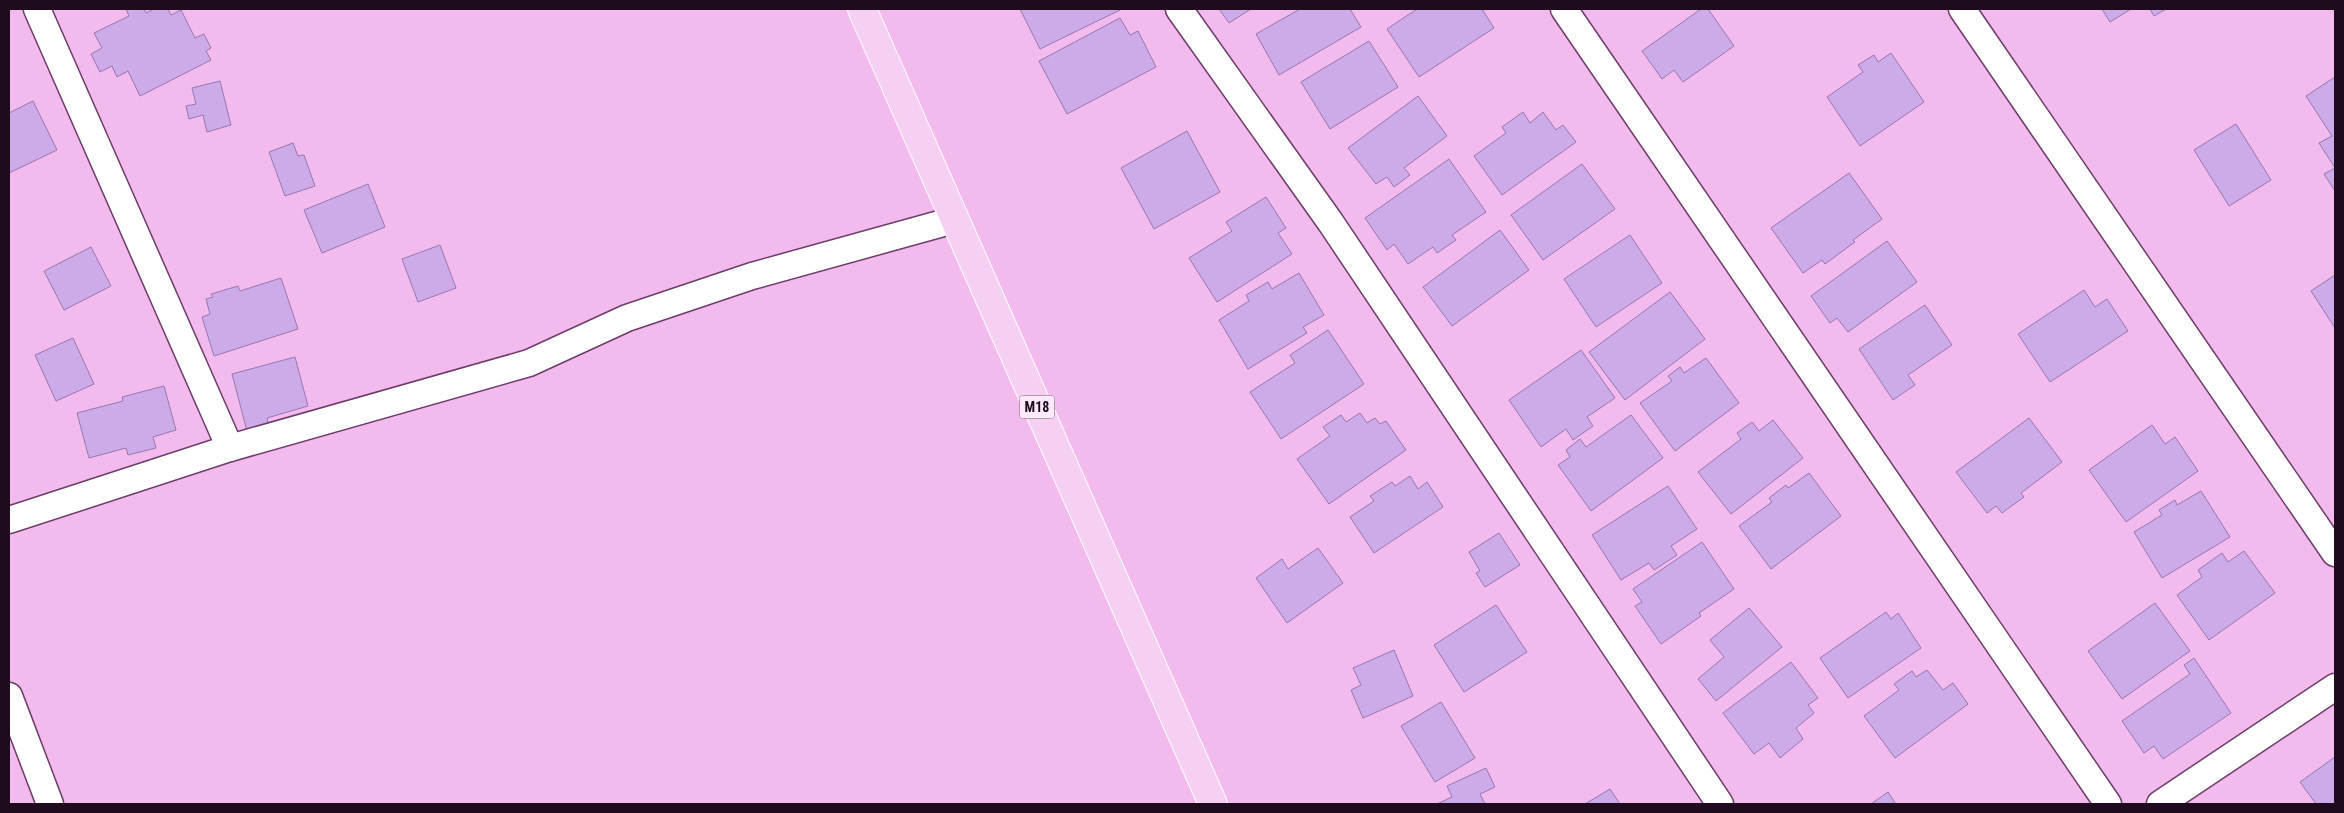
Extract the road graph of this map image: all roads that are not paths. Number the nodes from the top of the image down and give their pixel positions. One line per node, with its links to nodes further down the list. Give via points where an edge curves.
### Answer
1 (37, 9): 7 (street)
2 (862, 9): 6 (main road, M18)
3 (1179, 9): 14 (street, via 1331,223)
4 (1564, 9): 15 (street)
5 (1962, 9): 9 (street)
6 (954, 220): 7 (street, via 752,276 627,318 529,364); 13 (main road, M18)
7 (230, 448): 8 (street)
8 (9, 520)
9 (2335, 553)
10 (2335, 687): 16 (street)
11 (9, 696): 12 (street)
12 (50, 804)
13 (1213, 804)
14 (1720, 804)
15 (2108, 804)
16 (2160, 804)

